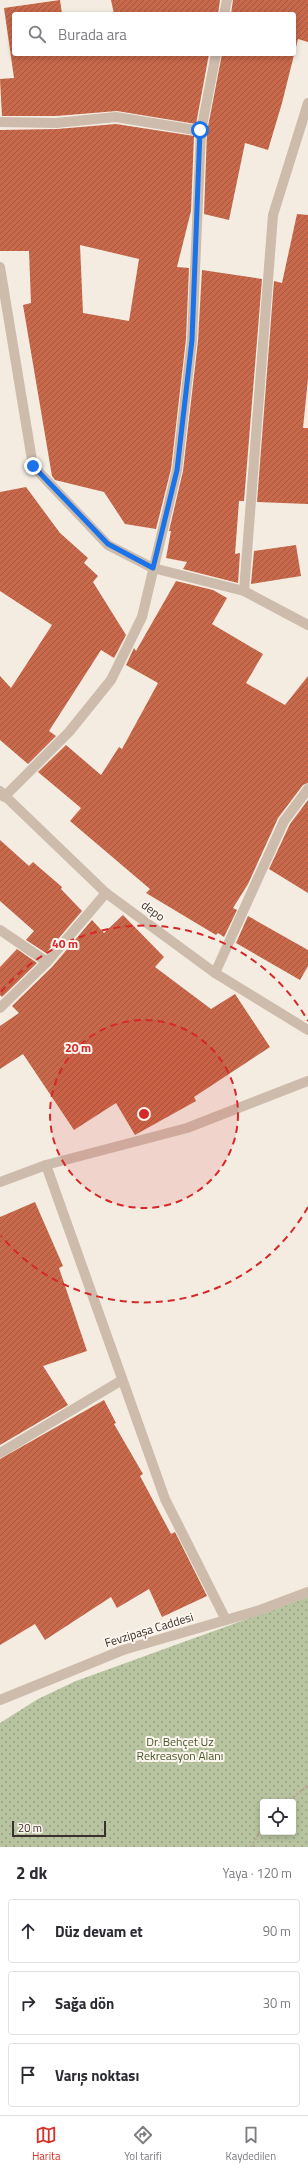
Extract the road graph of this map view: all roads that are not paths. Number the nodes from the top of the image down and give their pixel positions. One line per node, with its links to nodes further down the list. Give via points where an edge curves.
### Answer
1 (227, 0): 2 (street)
2 (224, 12)
3 (216, 56): 6 (street)
4 (308, 103): 9 (street, via 273,215)
5 (0, 122): 6 (street, via 56,123 116,117)
6 (200, 130): 8 (street, via 192,340 177,470)
7 (0, 267): 8 (street, via 33,466 108,544)
8 (153, 568): 9 (street); 12 (street, via 142,617 111,680 69,732)
9 (244, 591): 10 (street)
10 (308, 625)
11 (308, 789): 16 (street, via 284,821)
12 (2, 794): 13 (street, depo)
13 (106, 893): 15 (street); 16 (street, depo)
14 (0, 930): 15 (street)
15 (47, 962): 17 (street)
16 (215, 973): 18 (street, depo)
17 (0, 1008)
18 (308, 1030)
19 (308, 1081): 20 (street, via 187,1128)
20 (46, 1165): 21 (street); 22 (street)
21 (0, 1182)
22 (122, 1380): 23 (street); 25 (street, via 165,1499)
23 (0, 1453)
24 (308, 1592): 25 (street, Fevzipaşa Caddesi)
25 (226, 1620): 26 (street, Fevzipaşa Caddesi, via 122,1650)
26 (0, 1700)

